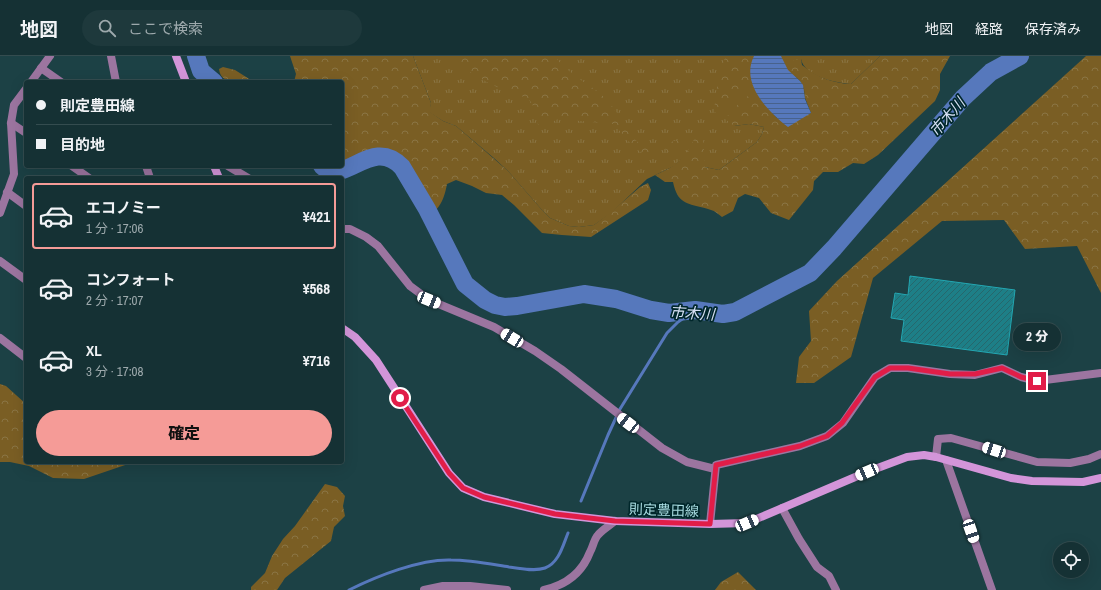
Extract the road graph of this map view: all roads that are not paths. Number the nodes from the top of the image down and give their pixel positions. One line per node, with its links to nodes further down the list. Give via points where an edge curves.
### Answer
1 (50, 56): 4 (street)
2 (111, 56): 7 (street)
3 (176, 56): 8 (main road)
4 (41, 68): 5 (street); 6 (street)
5 (32, 80)
6 (58, 80)
7 (116, 80)
8 (185, 80)
9 (24, 92): 10 (street, via 14,105)
10 (11, 123): 11 (street); 16 (street, via 14,174)
11 (24, 132)
12 (75, 168): 14 (street)
13 (230, 168): 15 (street)
14 (86, 176)
15 (244, 176)
16 (8, 192): 17 (street); 18 (street)
17 (24, 204)
18 (0, 213)
19 (344, 229): 29 (street, via 350,229 378,246 410,286 429,300 494,327 535,351 662,448 687,462)
20 (0, 261): 21 (street)
21 (24, 279)
22 (344, 329): 32 (main road, 則定豊田線, via 355,337 376,360 449,473 463,488 484,497 555,514)
23 (0, 338): 24 (street)
24 (24, 356)
25 (1100, 376): 29 (street, via 1037,381 1002,368 975,374 950,374 890,368 875,377 842,423 827,436 800,446 716,465)
26 (1101, 454): 27 (street, via 1070,463 1037,462 950,438 938,439)
27 (936, 457): 28 (main road, 則定豊田線); 31 (main road, 則定豊田線, via 907,457)
28 (946, 460): 30 (main road, 則定豊田線, via 1011,478 1032,481 1083,482); 38 (street)
29 (715, 469): 33 (street)
30 (1101, 478)
31 (782, 508): 33 (main road, 則定豊田線, via 747,523); 37 (street, via 817,567 829,576)
32 (615, 521): 33 (main road, 則定豊田線); 36 (street, via 597,536 579,572 565,583)
33 (710, 524)
34 (424, 590): 35 (street, via 443,586)
35 (507, 590)
36 (544, 590)
37 (836, 590)
38 (992, 590)

